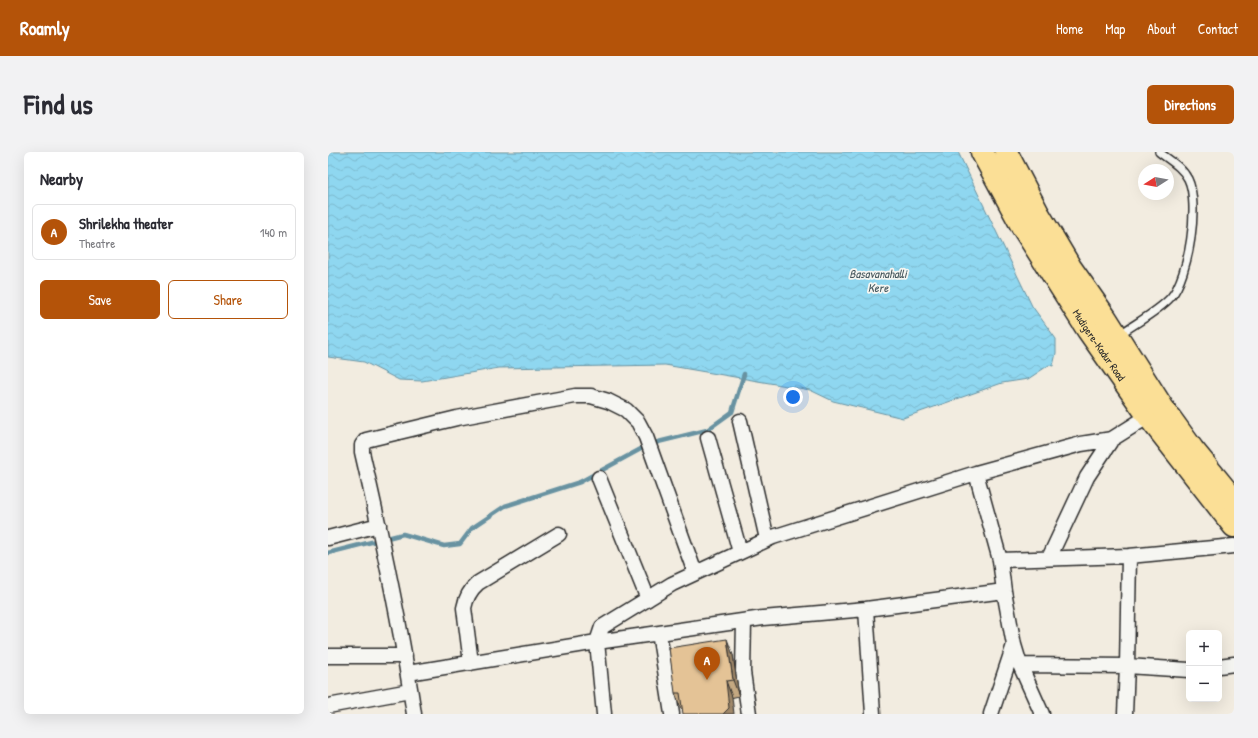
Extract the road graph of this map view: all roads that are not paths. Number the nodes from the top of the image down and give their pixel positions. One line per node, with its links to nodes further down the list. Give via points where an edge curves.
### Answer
1 (982, 152): 5 (highway, Mudigere-Kadur Road, via 1022,226 1072,305)
2 (1006, 152): 4 (highway, Mudigere-Kadur Road, via 1070,267)
3 (1159, 152): 4 (lane, via 1183,171 1193,192 1192,234 1185,268 1181,282 1171,297)
4 (1117, 336): 5 (highway, Mudigere-Kadur Road)
5 (1155, 412): 8 (street); 11 (highway, Mudigere-Kadur Road, via 1193,450); 12 (highway, Mudigere-Kadur Road)
6 (740, 421): 16 (street)
7 (708, 438): 18 (street)
8 (1112, 439): 9 (street, via 1081,444); 20 (street, via 1087,477)
9 (976, 473): 16 (street); 21 (street)
10 (599, 478): 24 (street)
11 (1234, 500)
12 (1234, 526)
13 (379, 529): 15 (street); 22 (street, via 362,452 362,445 366,440 457,418 575,396 591,396 608,400 626,410 638,422 647,438); 31 (street)
14 (559, 534): 32 (street, via 478,583 471,590 464,608)
15 (328, 538)
16 (767, 539): 18 (street)
17 (1234, 546): 19 (street)
18 (740, 552): 22 (street)
19 (1129, 556): 20 (street); 35 (street)
20 (1049, 558): 21 (street)
21 (1000, 560): 23 (street)
22 (695, 573): 24 (street)
23 (1004, 591): 25 (street); 29 (street)
24 (648, 599): 28 (street, via 602,627)
25 (866, 609): 26 (street); 45 (street)
26 (744, 621): 27 (street); 44 (street, via 743,672)
27 (659, 633): 28 (street); 43 (street)
28 (596, 642): 32 (street); 42 (street)
29 (1014, 645): 34 (street); 46 (street)
30 (328, 656): 31 (street)
31 (405, 656): 38 (street)
32 (471, 663): 38 (street)
33 (1234, 664): 36 (street)
34 (1020, 665): 35 (street); 47 (street)
35 (1127, 666): 37 (street); 48 (street)
36 (1222, 666)
37 (1186, 670)
38 (408, 674): 39 (street)
39 (410, 692): 40 (street); 41 (street)
40 (328, 706)
41 (414, 714)
42 (604, 714)
43 (672, 714)
44 (749, 714)
45 (873, 714)
46 (991, 714)
47 (1042, 714)
48 (1125, 714)

